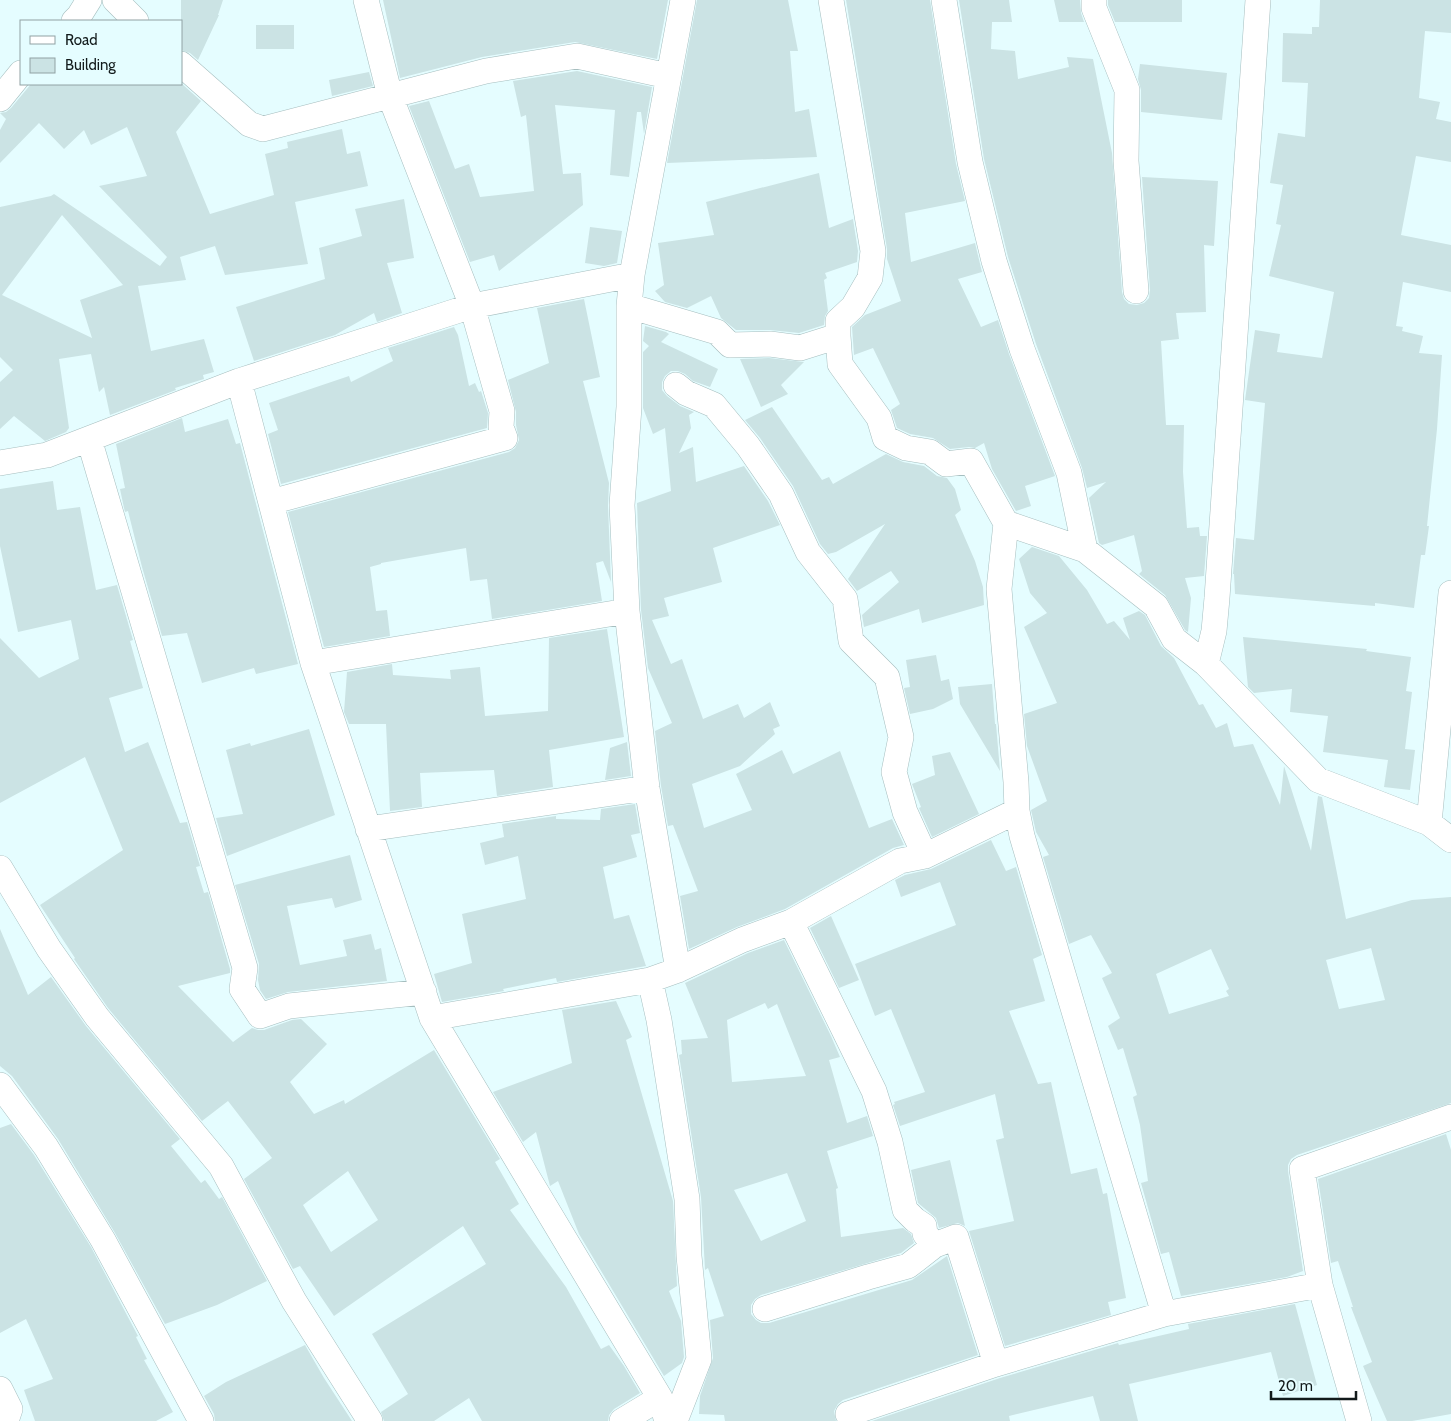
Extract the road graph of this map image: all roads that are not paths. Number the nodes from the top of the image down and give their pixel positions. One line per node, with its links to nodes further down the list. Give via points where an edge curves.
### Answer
1 (90, 0): 9 (street)
2 (115, 0): 10 (street)
3 (366, 0): 14 (street)
4 (683, 0): 13 (street)
5 (831, 0): 20 (street, via 873,251 870,278 853,307 838,321)
6 (944, 0): 27 (street, via 970,162 994,261 1068,474)
7 (1094, 0): 17 (street, via 1094,8 1128,90 1126,161)
8 (1258, 0): 31 (street, via 1218,598)
9 (75, 20)
10 (135, 20)
11 (182, 65): 14 (street, via 249,124 263,129)
12 (20, 74): 15 (street)
13 (668, 76): 14 (street, via 577,56 486,71); 16 (street)
14 (390, 96): 18 (street)
15 (0, 98)
16 (632, 275): 18 (street); 19 (street)
17 (1136, 290)
18 (472, 306): 21 (street); 25 (street, via 502,411 501,427 505,438)
19 (630, 306): 20 (street, via 717,332 730,345 770,344 800,348); 29 (street, via 629,407 622,505)
20 (838, 336): 26 (street, via 840,364 879,418 885,438 906,448 930,452 946,464 971,461)
21 (239, 382): 23 (street); 25 (street)
22 (676, 385): 37 (street, via 714,405 748,446 781,494 808,552 845,599 851,641 887,677 901,737 894,772 905,812)
23 (89, 439): 24 (street, via 47,455); 42 (street, via 245,968 242,989 260,1016 289,1006)
24 (0, 463)
25 (271, 502): 30 (street)
26 (1006, 524): 27 (street); 33 (street, via 999,589)
27 (1084, 550): 31 (street, via 1156,606 1174,639)
28 (1451, 593): 34 (street)
29 (626, 611): 30 (street); 32 (street)
30 (313, 663): 35 (street)
31 (1206, 664): 34 (street, via 1318,780)
32 (647, 788): 35 (street); 40 (street)
33 (1017, 811): 37 (street); 49 (street)
34 (1429, 823): 36 (street)
35 (368, 829): 42 (street)
36 (1451, 840)
37 (925, 856): 39 (street, via 900,861)
38 (0, 868): 56 (street, via 49,949 97,1016 221,1166 294,1301)
39 (791, 922): 40 (street, via 742,940); 46 (street, via 874,1091 890,1142 905,1210 924,1226 925,1234)
40 (678, 970): 41 (street)
41 (650, 980): 43 (street); 58 (street, via 687,1199 699,1359)
42 (424, 992): 43 (street)
43 (432, 1018): 52 (street)
44 (0, 1085): 55 (street, via 46,1147 98,1232)
45 (1451, 1117): 47 (street, via 1302,1170)
46 (935, 1245): 48 (street, via 908,1266); 50 (street, via 956,1237)
47 (1320, 1285): 49 (street); 59 (street)
48 (765, 1309)
49 (1164, 1314): 50 (street)
50 (996, 1364): 53 (street)
51 (0, 1390): 54 (street, via 10,1409)
52 (664, 1410): 57 (street)
53 (848, 1414)
54 (6, 1421)
55 (201, 1421)
56 (370, 1421)
57 (622, 1421)
58 (676, 1421)
59 (1359, 1421)

